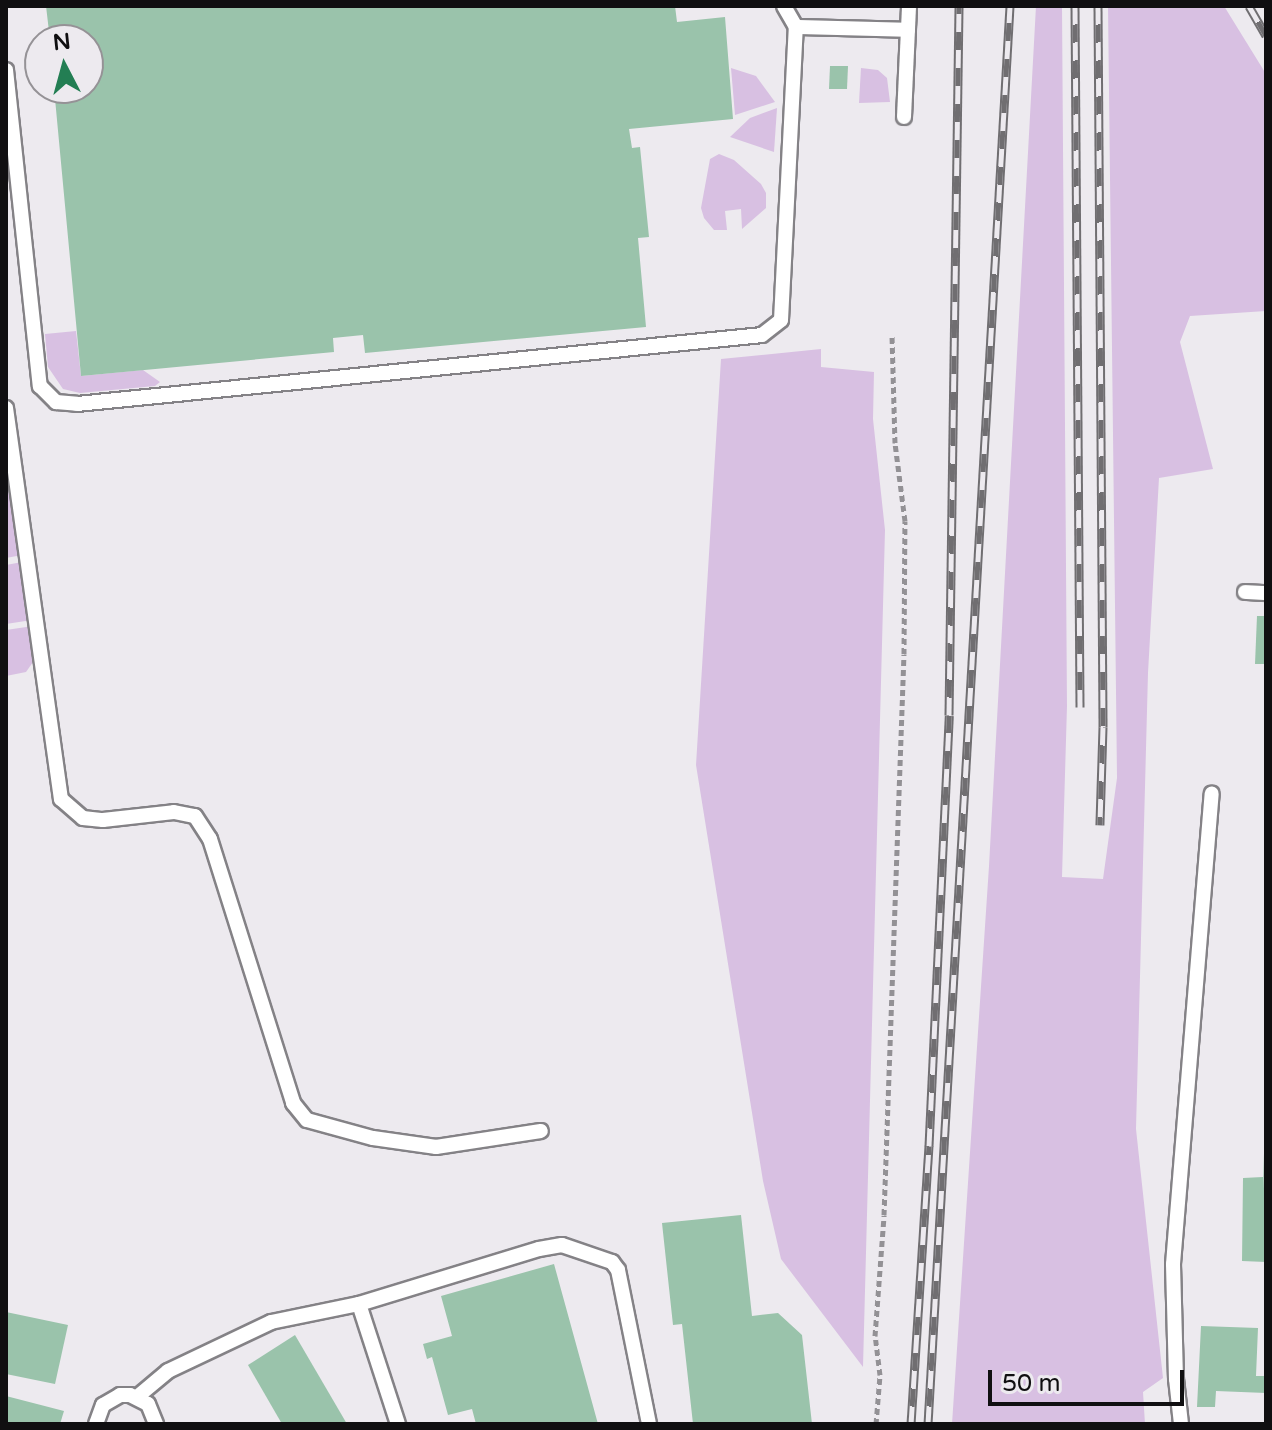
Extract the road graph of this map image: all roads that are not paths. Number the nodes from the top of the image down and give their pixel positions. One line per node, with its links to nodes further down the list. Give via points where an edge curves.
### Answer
1 (784, 6): 3 (lane)
2 (909, 6): 4 (lane)
3 (796, 27): 4 (lane); 5 (lane, via 781,320 762,335 77,404 56,402 40,386)
4 (908, 30): 6 (lane)
5 (6, 70)
6 (904, 117)
7 (6, 408): 11 (lane, via 61,799 83,818 174,812 195,816 210,839 293,1103 307,1120 373,1138 436,1147)
8 (1245, 592): 9 (lane)
9 (1266, 593)
10 (1212, 794): 18 (lane, via 1173,1264)
11 (541, 1131)
12 (359, 1304): 13 (lane, via 271,1322 168,1371); 16 (lane); 17 (lane, via 562,1245 612,1262 618,1270)
13 (137, 1397): 14 (lane, via 111,1398); 15 (lane, via 148,1404)
14 (96, 1424)
15 (156, 1424)
16 (398, 1424)
17 (649, 1424)
18 (1181, 1424)

